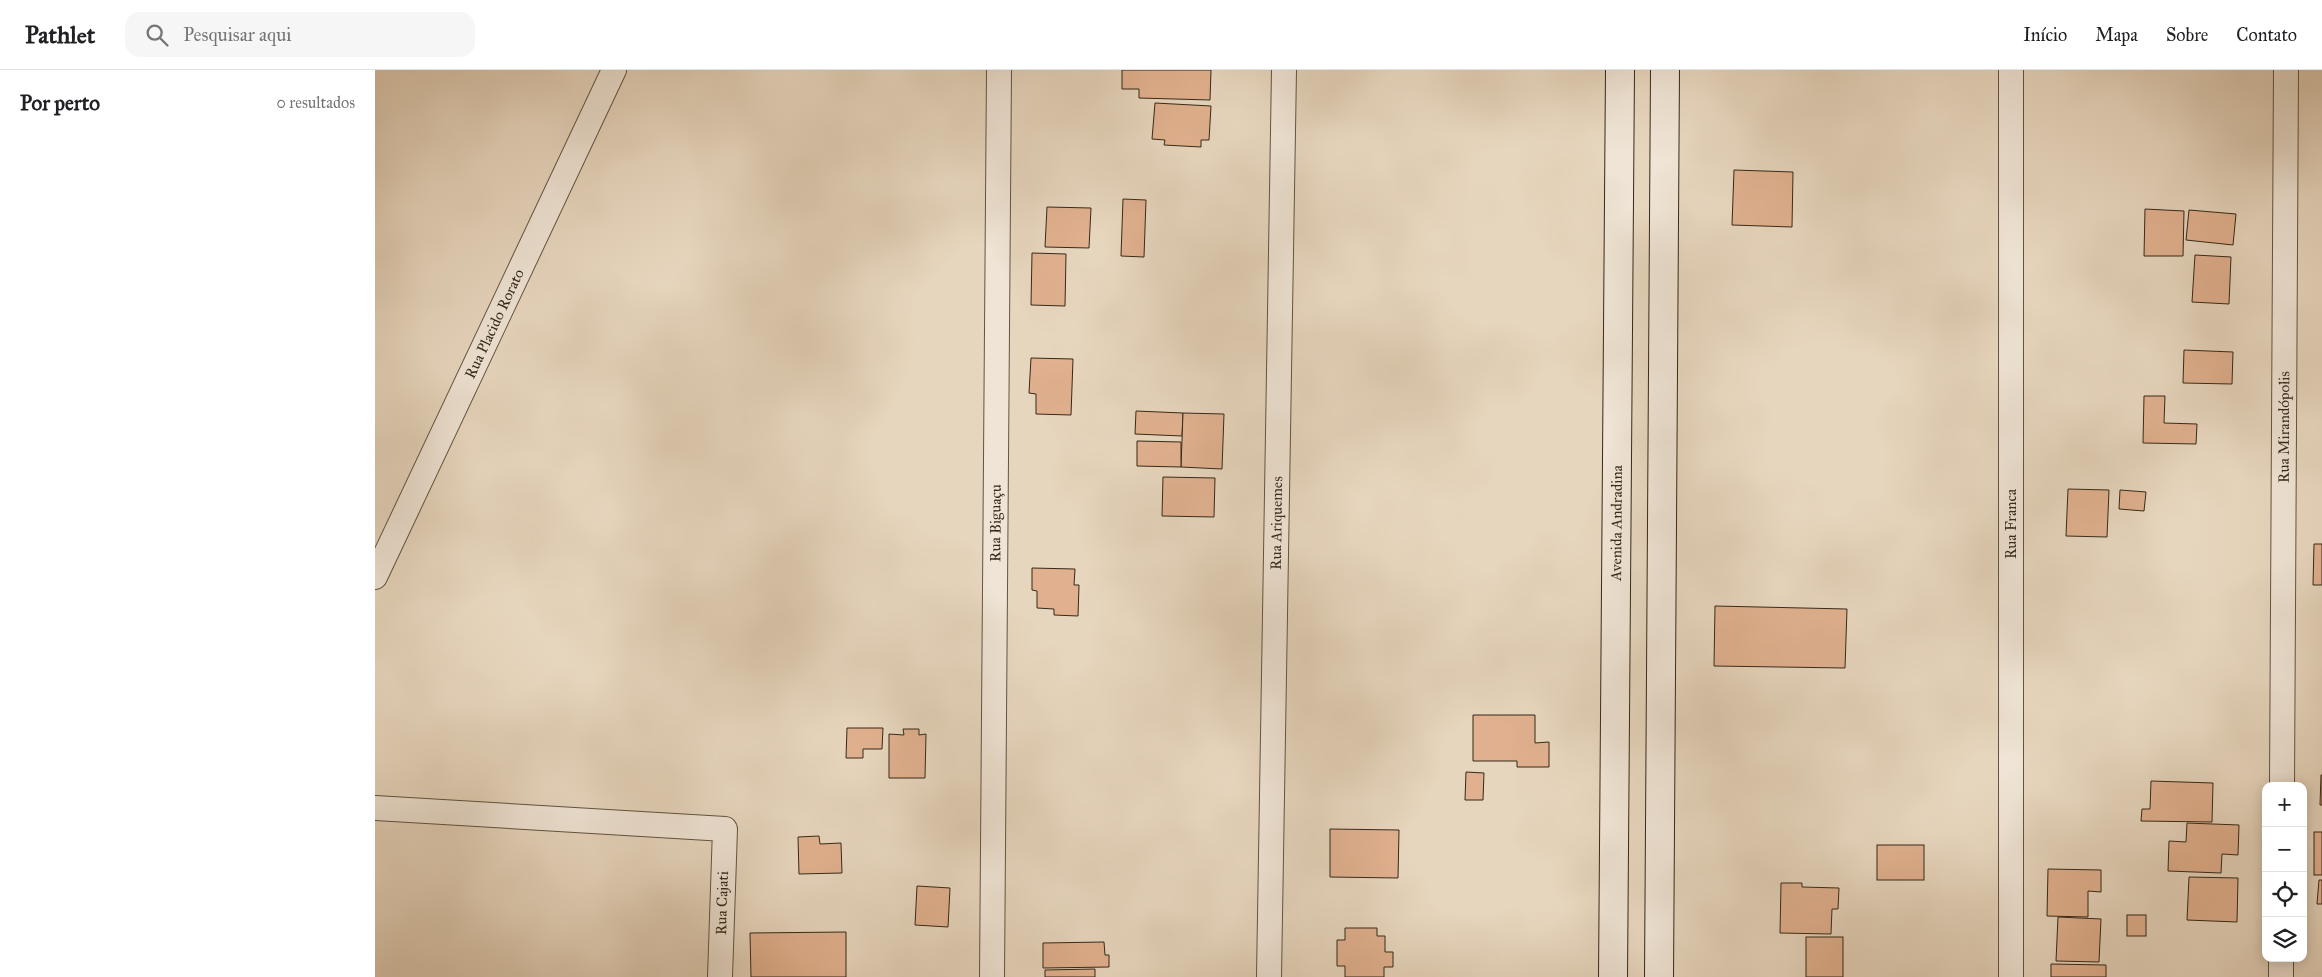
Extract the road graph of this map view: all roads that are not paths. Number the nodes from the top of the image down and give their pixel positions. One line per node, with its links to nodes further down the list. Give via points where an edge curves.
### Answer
1 (614, 70): 8 (street, Rua Placido Rorato)
2 (999, 70): 13 (street, Rua Biguaçu)
3 (1284, 70): 14 (street, Rua Ariquemes)
4 (1620, 70): 15 (main road, Avenida Andradina)
5 (1665, 70): 16 (main road)
6 (2011, 70): 17 (street, Rua Franca)
7 (2286, 70): 9 (street, Rua Mirandópolis)
8 (375, 576)
9 (2282, 782)
10 (375, 808): 12 (street, Rua Cajati, via 725,829)
11 (2281, 962): 18 (street)
12 (720, 977)
13 (992, 977)
14 (1269, 977)
15 (1613, 977)
16 (1659, 977)
17 (2011, 977)
18 (2281, 977)

